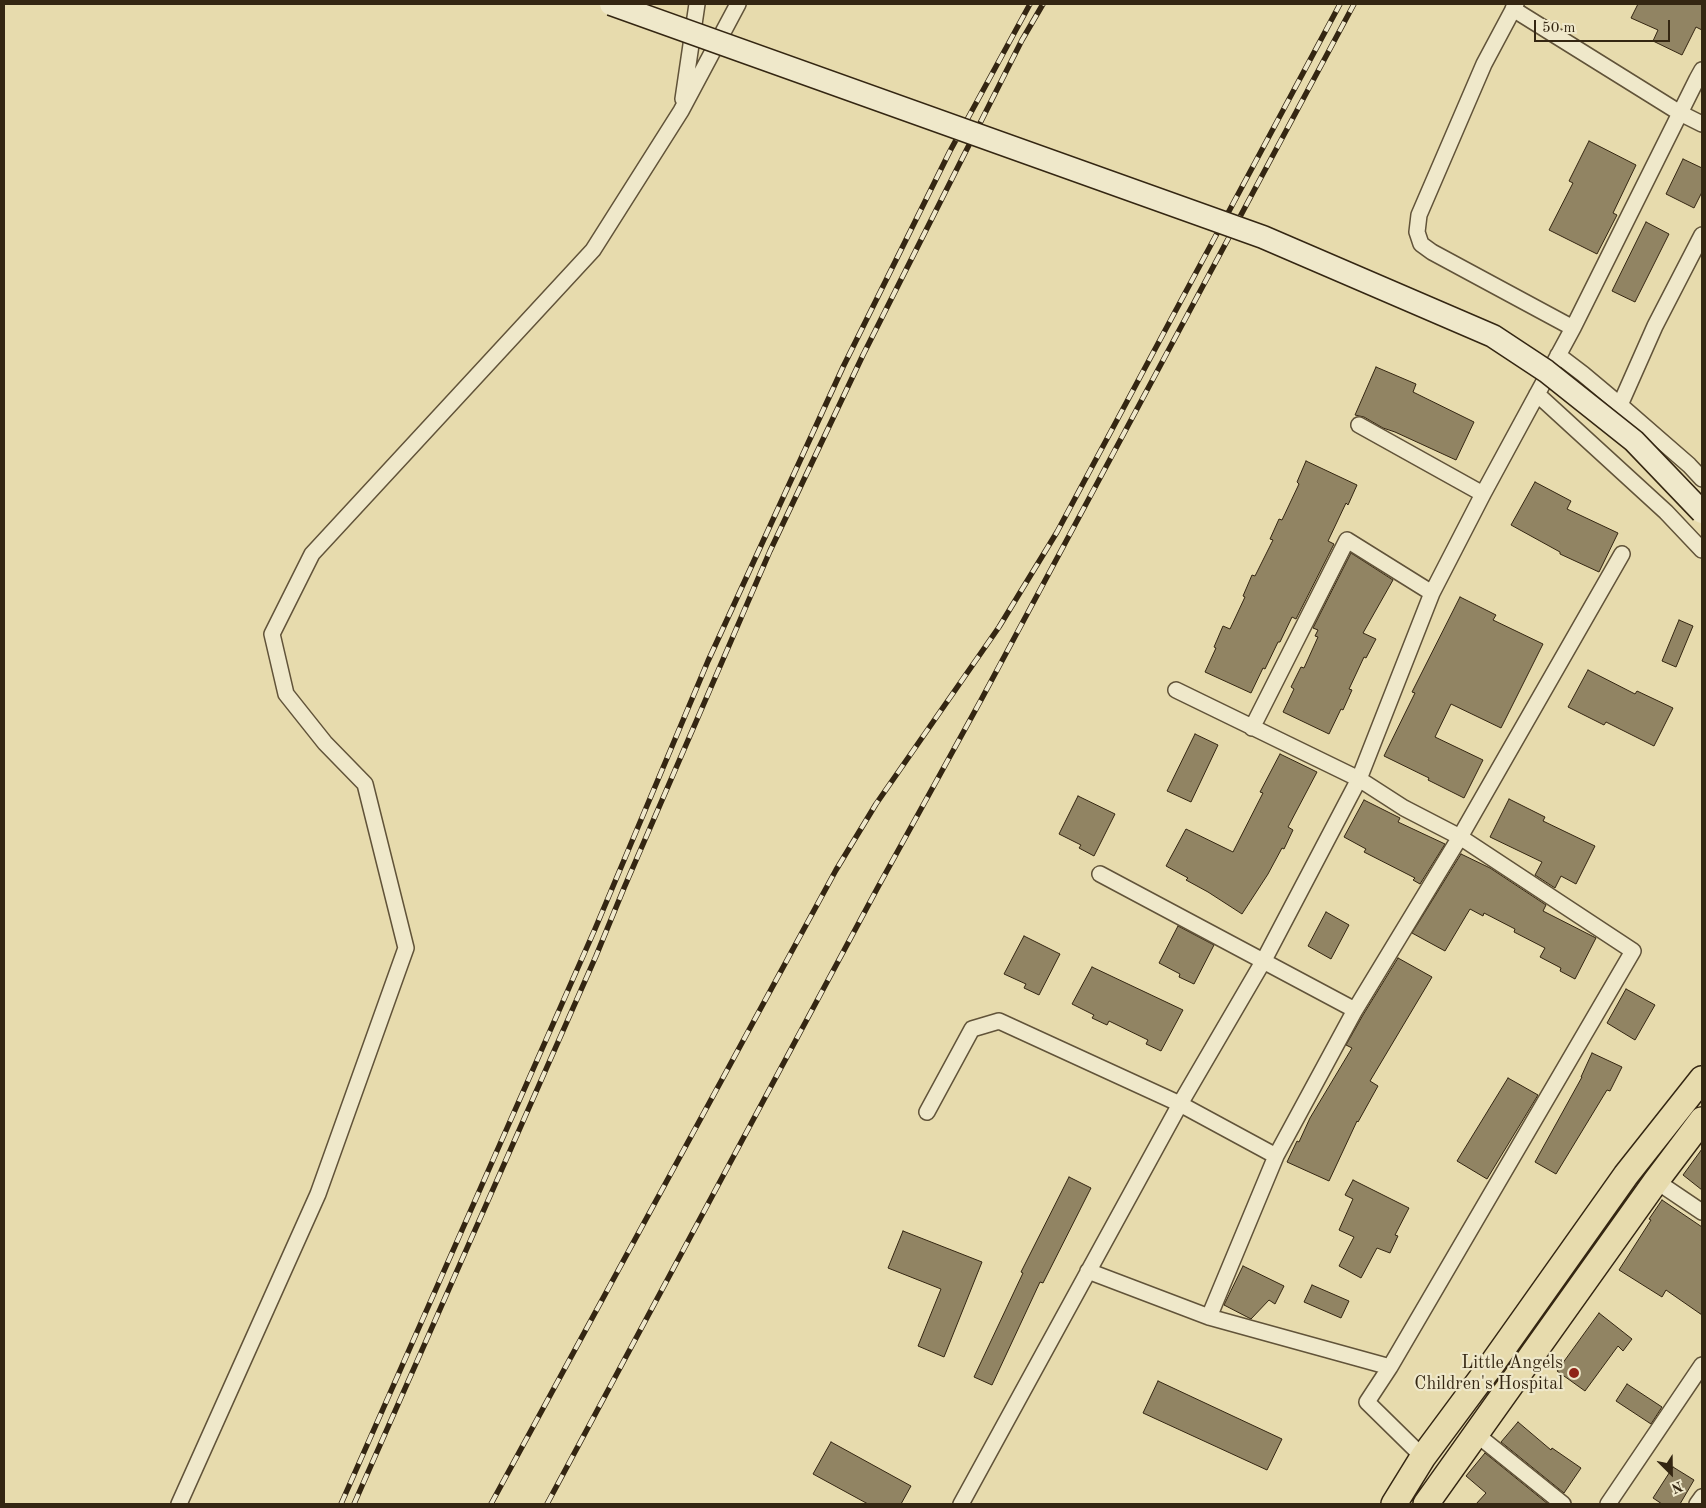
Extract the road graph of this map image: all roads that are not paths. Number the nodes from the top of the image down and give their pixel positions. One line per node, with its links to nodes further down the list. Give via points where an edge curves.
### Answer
1 (611, 4): 17 (street, bridge, via 1263,237 1494,336 1546,370 1634,441)
2 (697, 4): 6 (street)
3 (738, 4): 6 (street)
4 (1515, 6): 7 (street); 10 (street, via 1484,64 1419,215 1417,232 1421,244 1432,252)
5 (1700, 76): 7 (street)
6 (681, 111): 42 (street, via 593,250 312,554 272,634 286,694 325,743 365,784 406,948 318,1194)
7 (1680, 114): 8 (street); 10 (street)
8 (1702, 124)
9 (1702, 235): 13 (street, via 1655,326)
10 (1573, 328): 11 (street)
11 (1558, 355): 12 (street); 13 (street)
12 (1537, 394): 16 (street); 18 (street, via 1666,512)
13 (1620, 406): 15 (street)
14 (1359, 425): 16 (street)
15 (1702, 479)
16 (1483, 494): 20 (street)
17 (1702, 512)
18 (1702, 550)
19 (1622, 554): 24 (street)
20 (1432, 593): 22 (street, via 1347,540); 23 (street)
21 (1176, 690): 22 (street)
22 (1252, 728): 23 (street)
23 (1359, 779): 24 (street, via 1404,808); 26 (street)
24 (1460, 837): 27 (street); 38 (street, via 1633,951)
25 (1100, 874): 26 (street)
26 (1264, 960): 27 (street); 29 (street)
27 (1355, 1010): 32 (street)
28 (1702, 1079): 40 (main road, via 1626,1175)
29 (1180, 1104): 30 (street, via 999,1020 972,1029); 32 (street); 35 (street)
30 (927, 1112)
31 (1702, 1120): 33 (main road)
32 (1276, 1156): 36 (street)
33 (1656, 1181): 34 (street); 39 (main road)
34 (1702, 1212)
35 (1088, 1271): 36 (street); 43 (street)
36 (1209, 1317): 38 (street)
37 (1702, 1365): 47 (street)
38 (1390, 1367): 40 (street, via 1367,1402)
39 (1476, 1434): 45 (main road); 46 (street)
40 (1423, 1457): 44 (main road)
41 (1702, 1497): 48 (street)
42 (179, 1504)
43 (961, 1504)
44 (1394, 1504)
45 (1426, 1504)
46 (1564, 1504)
47 (1608, 1504)
48 (1697, 1504)

